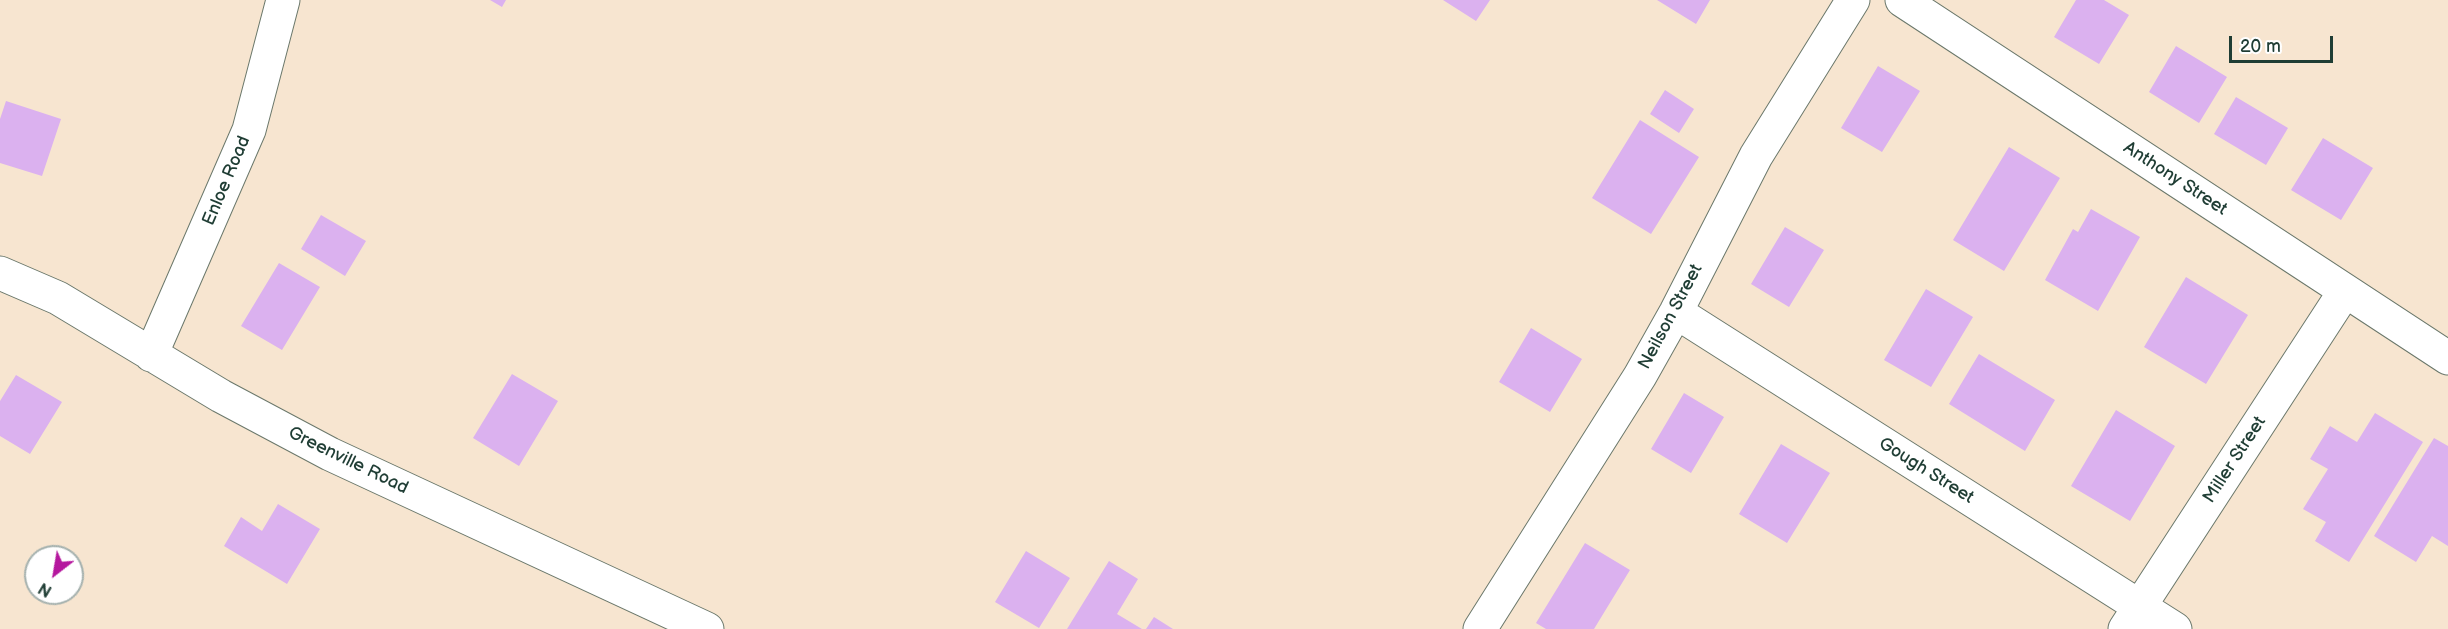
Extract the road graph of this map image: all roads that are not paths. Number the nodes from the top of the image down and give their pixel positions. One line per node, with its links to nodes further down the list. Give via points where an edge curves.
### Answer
1 (283, 0): 7 (street, Enloe Road, via 249,130)
2 (1853, 0): 6 (street, Neilson Street, via 1756,156)
3 (1902, 0): 5 (street, Anthony Street)
4 (0, 273): 7 (street, Greenville Road, via 58,297)
5 (2345, 291): 8 (street, Anthony Street); 9 (street, Miller Street)
6 (1676, 312): 9 (street, Gough Street); 11 (street, Neilson Street, via 1640,376)
7 (151, 355): 10 (street, Greenville Road, via 330,454)
8 (2448, 358)
9 (2132, 618): 12 (street, Gough Street)
10 (707, 629)
11 (1480, 629)
12 (2175, 629)

